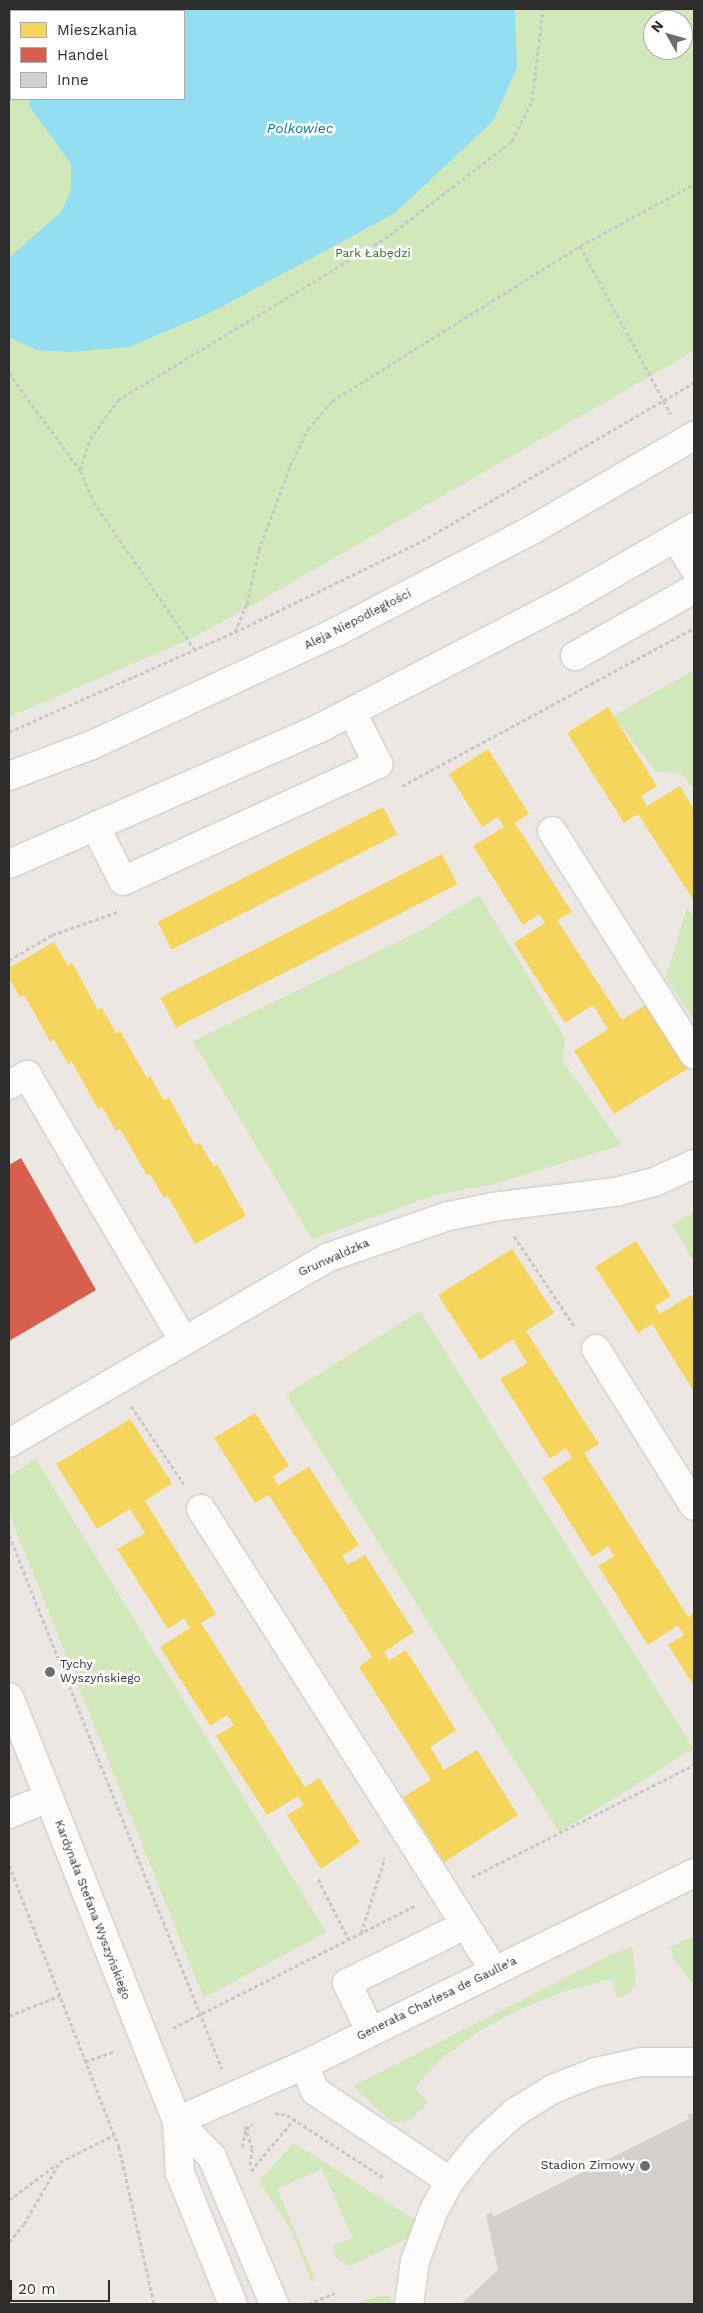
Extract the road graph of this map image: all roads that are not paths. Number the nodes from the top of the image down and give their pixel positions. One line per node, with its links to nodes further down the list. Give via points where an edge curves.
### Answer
1 (684, 428): 7 (street, Aleja Niepodległości, via 530,531 336,632 94,744)
2 (685, 533): 3 (street); 6 (street, via 571,598)
3 (694, 568)
4 (694, 589): 5 (street)
5 (575, 656)
6 (352, 712): 8 (street); 8 (street, via 378,764 123,881)
7 (9, 776)
8 (96, 828): 10 (street)
9 (552, 831): 11 (street)
10 (9, 864)
11 (694, 1055)
12 (9, 1085): 14 (street, via 27,1075)
13 (694, 1164): 14 (street, Grunwaldzka, via 627,1190 496,1208 420,1224 329,1257)
14 (183, 1340): 16 (street, Grunwaldzka)
15 (596, 1349): 17 (street)
16 (9, 1443)
17 (694, 1506)
18 (201, 1509): 24 (street)
19 (9, 1697): 20 (street, Kardynała Stefana Wyszyńskiego)
20 (48, 1798): 21 (street); 28 (street, Kardynała Stefana Wyszyńskiego)
21 (9, 1814)
22 (694, 1874): 24 (street, Generała Charlesa de Gaulle'a)
23 (449, 1932): 25 (street, via 347,1983)
24 (494, 1970): 25 (street, Generała Charlesa de Gaulle'a)
25 (370, 2031): 27 (street, Generała Charlesa de Gaulle'a)
26 (694, 2062): 29 (street, via 641,2062 596,2072 553,2089 514,2113 480,2144)
27 (304, 2065): 28 (street, Generała Charlesa de Gaulle'a); 29 (street, via 315,2091)
28 (178, 2121): 30 (street, Kardynała Stefana Wyszyńskiego, via 180,2173); 31 (street, Kardynała Stefana Wyszyńskiego, via 212,2157)
29 (450, 2181): 32 (street, via 415,2261)
30 (233, 2304)
31 (274, 2304)
32 (409, 2304)

